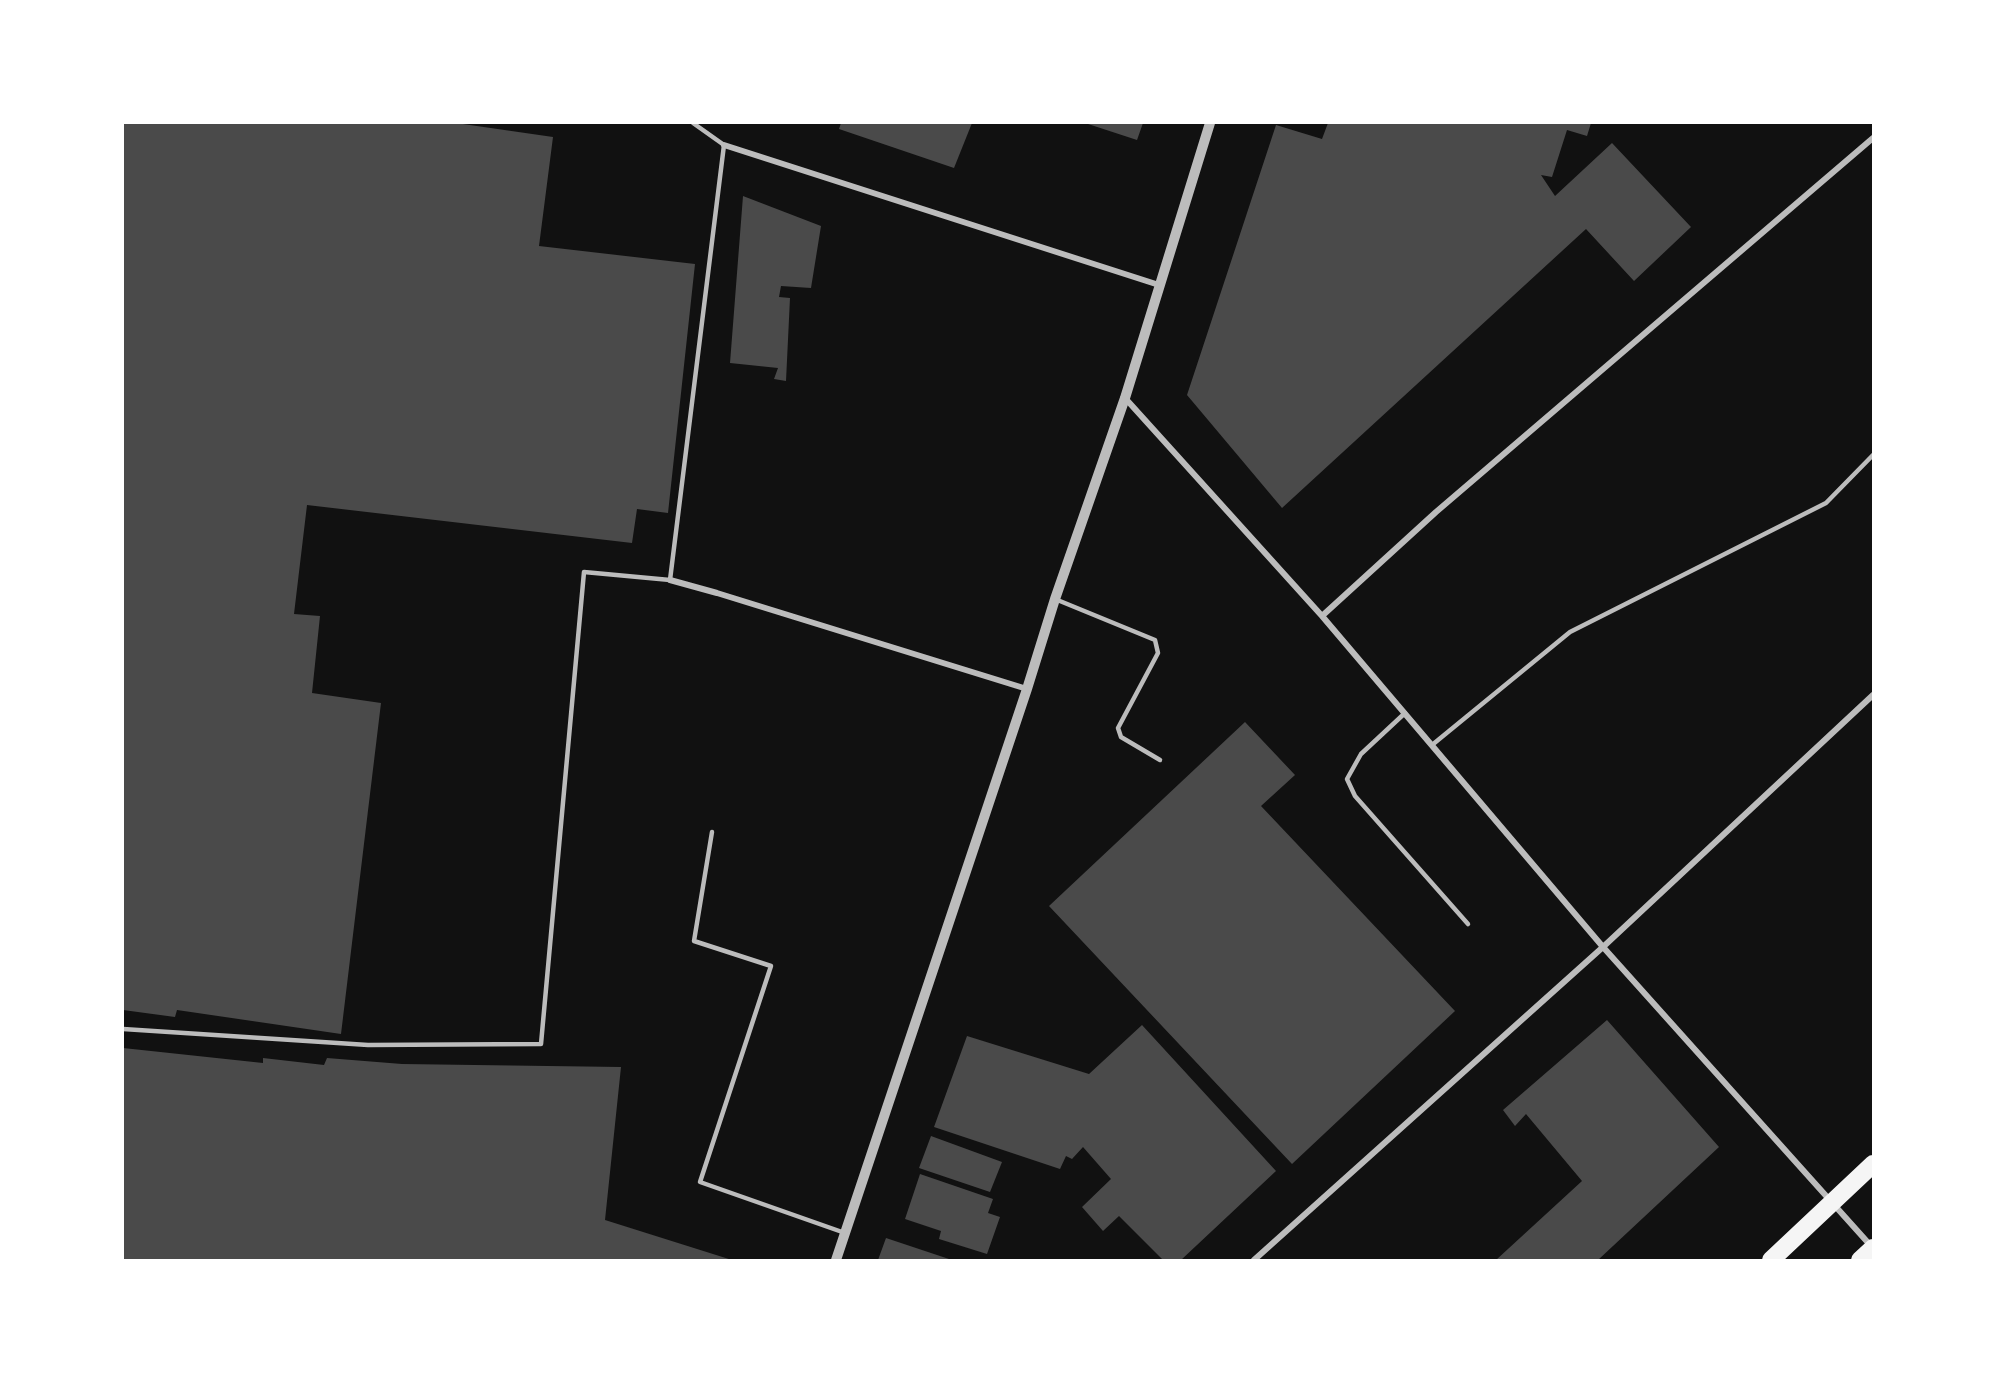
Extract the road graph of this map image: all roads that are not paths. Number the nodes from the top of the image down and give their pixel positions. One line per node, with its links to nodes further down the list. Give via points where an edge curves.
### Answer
1 (693, 123): 4 (lane)
2 (1210, 123): 5 (street)
3 (1873, 138): 10 (street, via 1436,512)
4 (724, 145): 5 (street); 8 (lane)
5 (1159, 285): 6 (street)
6 (1125, 398): 9 (street); 10 (street)
7 (1873, 455): 14 (lane, via 1826,503 1570,632)
8 (670, 580): 11 (street); 19 (lane, via 584,572 541,1044 368,1045)
9 (1055, 599): 11 (street); 15 (lane, via 1155,640 1158,653 1119,728 1121,738)
10 (1322, 616): 13 (street)
11 (1027, 688): 21 (street)
12 (1873, 694): 18 (street)
13 (1405, 713): 14 (street); 17 (lane, via 1361,754 1347,779 1355,796)
14 (1432, 745): 18 (street)
15 (1160, 760)
16 (712, 832): 21 (lane, via 694,941 771,966 700,1182)
17 (1468, 924)
18 (1603, 947): 22 (street); 24 (street)
19 (123, 1029)
20 (1873, 1164): 25 (highway)
21 (845, 1233): 23 (street)
22 (1873, 1248): 26 (highway)
23 (836, 1260)
24 (1254, 1260)
25 (1771, 1260)
26 (1860, 1260)

